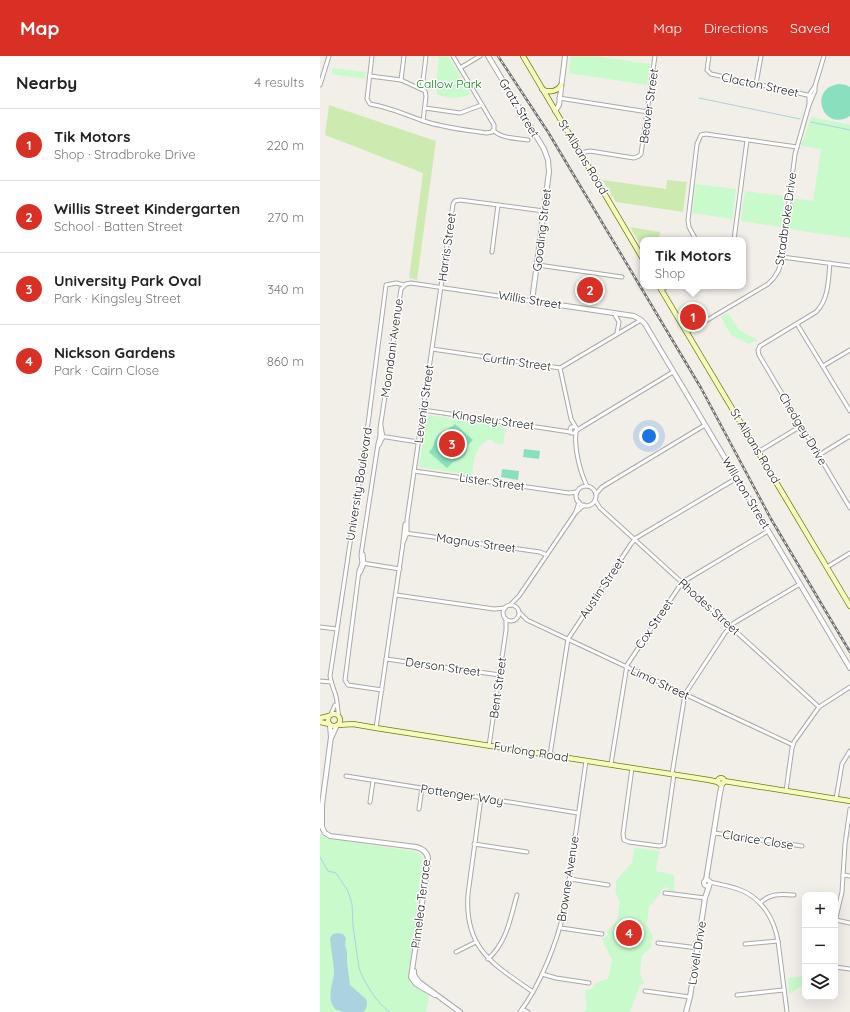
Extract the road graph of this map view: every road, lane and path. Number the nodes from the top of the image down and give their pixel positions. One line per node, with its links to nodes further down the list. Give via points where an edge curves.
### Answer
1 (329, 56): 18 (street)
2 (372, 56): 15 (street)
3 (404, 56): 16 (street)
4 (426, 56): 20 (street)
5 (453, 56): 14 (street)
6 (480, 56): 14 (street)
7 (488, 56): 34 (street, Gratz Street, via 544,149)
8 (523, 56): 21 (main road, St Albans Road)
9 (565, 56): 19 (street)
10 (655, 56): 27 (street, Beaver Street)
11 (709, 56): 17 (street, Clacton Street, via 708,73)
12 (761, 56): 17 (street)
13 (824, 56): 22 (street, Stradbroke Drive)
14 (460, 68): 24 (street)
15 (370, 76): 16 (street); 28 (street, via 368,102)
16 (401, 80): 20 (street)
17 (756, 84): 22 (street, Clacton Street)
18 (320, 85)
19 (561, 85): 21 (main road, via 558,89 548,92); 23 (street)
20 (422, 89): 25 (street, via 426,93)
21 (542, 89): 26 (main road, St Albans Road)
22 (811, 96): 32 (street, Stradbroke Drive)
23 (559, 98): 26 (street); 27 (street)
24 (482, 105): 25 (street, via 460,113); 29 (street, via 494,125)
25 (425, 108): 28 (street)
26 (555, 111): 33 (main road, St Albans Road)
27 (648, 112): 33 (street, Beaver Street, via 640,156 634,158 590,151)
28 (423, 121): 29 (street, via 486,133)
29 (493, 130): 30 (street, via 502,136)
30 (528, 140)
31 (747, 140): 32 (street); 37 (street, via 700,135 688,220); 38 (street)
32 (797, 147): 41 (street, Stradbroke Drive)
33 (580, 153): 40 (main road, St Albans Road)
34 (548, 160): 36 (street, Gooding Street)
35 (498, 205): 36 (street, Harris Street); 39 (street); 47 (street, Harris Street, via 460,200 453,204)
36 (544, 211): 43 (street, Gooding Street)
37 (694, 237)
38 (734, 237)
39 (492, 252)
40 (640, 254)
41 (782, 257): 42 (street); 53 (street, Stradbroke Drive, via 780,269 773,280)
42 (830, 263): 44 (street); 52 (street, via 825,301 816,312)
43 (538, 265): 45 (street); 49 (street, Gooding Street)
44 (850, 266)
45 (622, 277)
46 (404, 285): 47 (street, Moondani Avenue, via 410,283); 65 (street, Moondani Avenue, via 400,293 380,429); 110 (street, University Boulevard, via 386,285)
47 (441, 288): 49 (street, Willis Street); 55 (street, Levenia Street)
48 (661, 289): 53 (main road, St Albans Road)
49 (532, 301): 50 (street, Willis Street)
50 (614, 313): 51 (street, Willis Street, via 634,316); 54 (street, via 619,322)
51 (641, 320): 54 (street, Curtin Street); 59 (street, Willaton Street)
52 (797, 324): 57 (street); 63 (street, Chedgey Drive, via 760,346 758,350)
53 (687, 332): 68 (main road, St Albans Road)
54 (617, 334): 58 (street, Curtin Street)
55 (432, 349): 58 (street, Curtin Street); 61 (street, Levenia Street)
56 (850, 350): 57 (street)
57 (823, 366): 60 (street)
58 (560, 368): 64 (street)
59 (673, 372): 62 (street, Willaton Street); 64 (street)
60 (849, 409)
61 (423, 410): 64 (street, Kingsley Street); 67 (street, Levenia Street)
62 (705, 425): 72 (street, Willaton Street); 74 (street)
63 (801, 426): 68 (street); 69 (street, Chedgey Drive)
64 (573, 430): 71 (street)
65 (382, 436): 67 (street); 93 (street, Moondani Avenue, via 378,447 361,557)
66 (850, 436): 69 (street)
67 (418, 442): 70 (street, Levenia Street)
68 (758, 452): 94 (main road, St Albans Road)
69 (819, 455): 86 (street, Chedgey Drive)
70 (414, 471): 78 (street, Lister Street); 89 (street, Levenia Street, via 405,525)
71 (583, 477): 73 (street); 75 (street)
72 (737, 478): 88 (street, Willaton Street); 90 (street, Austin Street)
73 (587, 486): 75 (street); 76 (street)
74 (602, 486): 76 (street); 79 (street)
75 (582, 487): 77 (street)
76 (593, 489): 79 (street)
77 (577, 492): 78 (street, Lister Street); 80 (street)
78 (569, 493): 80 (street, Lister Street)
79 (596, 494): 81 (street)
80 (577, 497): 82 (street)
81 (595, 500): 83 (street); 85 (street, Rhodes Street)
82 (579, 502): 84 (street); 87 (street)
83 (591, 504): 84 (street); 85 (street, Rhodes Street)
84 (584, 505): 87 (street)
85 (600, 508): 90 (street, Rhodes Street)
86 (850, 508)
87 (576, 512): 92 (street)
88 (768, 531): 96 (street, Cox Street); 97 (street, Willaton Street)
89 (406, 533): 92 (street, Magnus Street, via 540,552); 95 (street, Levenia Street)
90 (634, 540): 96 (street, Rhodes Street); 112 (street, Austin Street)
91 (850, 553): 94 (street)
92 (546, 556): 99 (street)
93 (363, 564): 95 (street); 120 (street, Moondani Avenue, via 359,574 344,680 348,685)
94 (827, 567): 101 (main road, St Albans Road)
95 (400, 569): 98 (street, Levenia Street)
96 (682, 583): 109 (street, Rhodes Street); 114 (street, Cox Street)
97 (800, 584): 109 (street); 115 (street, Willaton Street)
98 (396, 595): 103 (street); 113 (street, Levenia Street)
99 (519, 596): 100 (street); 104 (street)
100 (510, 605): 102 (street); 104 (street)
101 (850, 606)
102 (505, 608): 103 (street); 105 (street)
103 (494, 609): 105 (street)
104 (518, 610): 106 (street, via 518,616); 107 (street, Lima Street)
105 (505, 617): 106 (street); 111 (street, Bent Street)
106 (514, 620): 107 (street, Lima Street); 111 (street, Bent Street)
107 (527, 620): 112 (street, Lima Street)
108 (320, 627): 110 (street)
109 (730, 627): 121 (street); 123 (street, Rhodes Street)
110 (337, 629): 118 (street, University Boulevard)
111 (506, 630): 116 (street, Bent Street)
112 (568, 639): 114 (street, Lima Street); 136 (street, Austin Street)
113 (386, 659): 116 (street, Derson Street); 120 (street, Levenia Street)
114 (626, 667): 121 (street, Lima Street); 138 (street, Cox Street)
115 (850, 668)
116 (500, 676): 134 (street, Bent Street)
117 (320, 681): 118 (street)
118 (331, 682): 122 (street, University Boulevard)
119 (850, 687): 123 (street)
120 (382, 690): 131 (street, Levenia Street)
121 (685, 694): 133 (street, Lima Street); 140 (street)
122 (337, 699): 124 (street); 125 (street, University Boulevard)
123 (819, 707): 133 (street)
124 (330, 715): 125 (main road, via 337,714); 126 (main road); 128 (main road)
125 (340, 717): 129 (main road, Furlong Road); 130 (main road)
126 (320, 718)
127 (320, 722): 128 (main road)
128 (329, 724): 130 (main road); 132 (street, Pimelea Terrace)
129 (353, 724): 130 (main road, Furlong Road); 131 (main road, Furlong Road)
130 (337, 725): 132 (street, Pimelea Terrace)
131 (376, 728): 134 (main road, Furlong Road)
132 (331, 737): 150 (street, Pimelea Terrace)
133 (793, 745): 145 (street)
134 (489, 746): 136 (main road, Furlong Road)
135 (850, 751): 147 (street, via 842,764)
136 (550, 755): 137 (main road, Furlong Road)
137 (586, 761): 138 (main road, Furlong Road); 153 (street, Browne Avenue)
138 (612, 764): 139 (main road, Furlong Road)
139 (632, 768): 140 (main road, Furlong Road); 140 (street, via 623,834 624,840 629,842 664,845)
140 (673, 774): 143 (main road, Furlong Road)
141 (346, 776): 142 (street, Pottenger Way)
142 (373, 780): 144 (street, Pottenger Way); 149 (street)
143 (721, 782): 145 (main road, Furlong Road); 154 (street, Lovell Drive)
144 (422, 788): 146 (street, Pottenger Way); 151 (street)
145 (786, 791): 147 (main road, Furlong Road)
146 (481, 798): 153 (street, Pottenger Way); 155 (street)
147 (836, 799): 148 (main road, Furlong Road)
148 (850, 801)
149 (370, 802)
150 (321, 805): 190 (street, Pimelea Terrace, via 322,827 330,836 416,847 426,853 428,863 412,971 416,984)
151 (419, 809)
152 (850, 809): 158 (street)
153 (578, 813): 160 (street, Browne Avenue)
154 (714, 833): 156 (street, Clarice Close); 161 (street, Lovell Drive)
155 (474, 844): 157 (street); 174 (street, via 467,906 469,926)
156 (802, 846)
157 (526, 852)
158 (843, 874): 159 (street); 168 (street)
159 (850, 876)
160 (570, 878): 162 (street); 171 (street, Browne Avenue)
161 (708, 883): 166 (street, Lovell Drive); 167 (street, via 745,892)
162 (608, 885)
163 (665, 893): 166 (street)
164 (517, 894): 179 (street, via 502,944)
165 (794, 895): 167 (street, via 772,895)
166 (705, 896): 177 (street, Lovell Drive)
167 (760, 904): 173 (street, via 774,923)
168 (838, 910)
169 (838, 921): 170 (street)
170 (850, 923)
171 (561, 928): 172 (street); 182 (street, Browne Avenue)
172 (602, 934)
173 (778, 941): 176 (street); 184 (street)
174 (476, 942): 178 (street); 179 (street)
175 (658, 943): 177 (street)
176 (745, 944)
177 (698, 948): 188 (street, Lovell Drive)
178 (456, 952)
179 (488, 959): 186 (street)
180 (838, 967): 181 (street)
181 (850, 969)
182 (542, 974): 183 (street); 186 (street, Browne Avenue)
183 (589, 983)
184 (784, 990): 187 (street); 193 (street)
185 (646, 991): 188 (street)
186 (532, 992): 189 (street, Browne Avenue)
187 (738, 996)
188 (690, 997): 192 (street, Lovell Drive)
189 (521, 1010): 191 (street)
190 (460, 1012)
191 (528, 1012)
192 (686, 1012)
193 (787, 1012)

